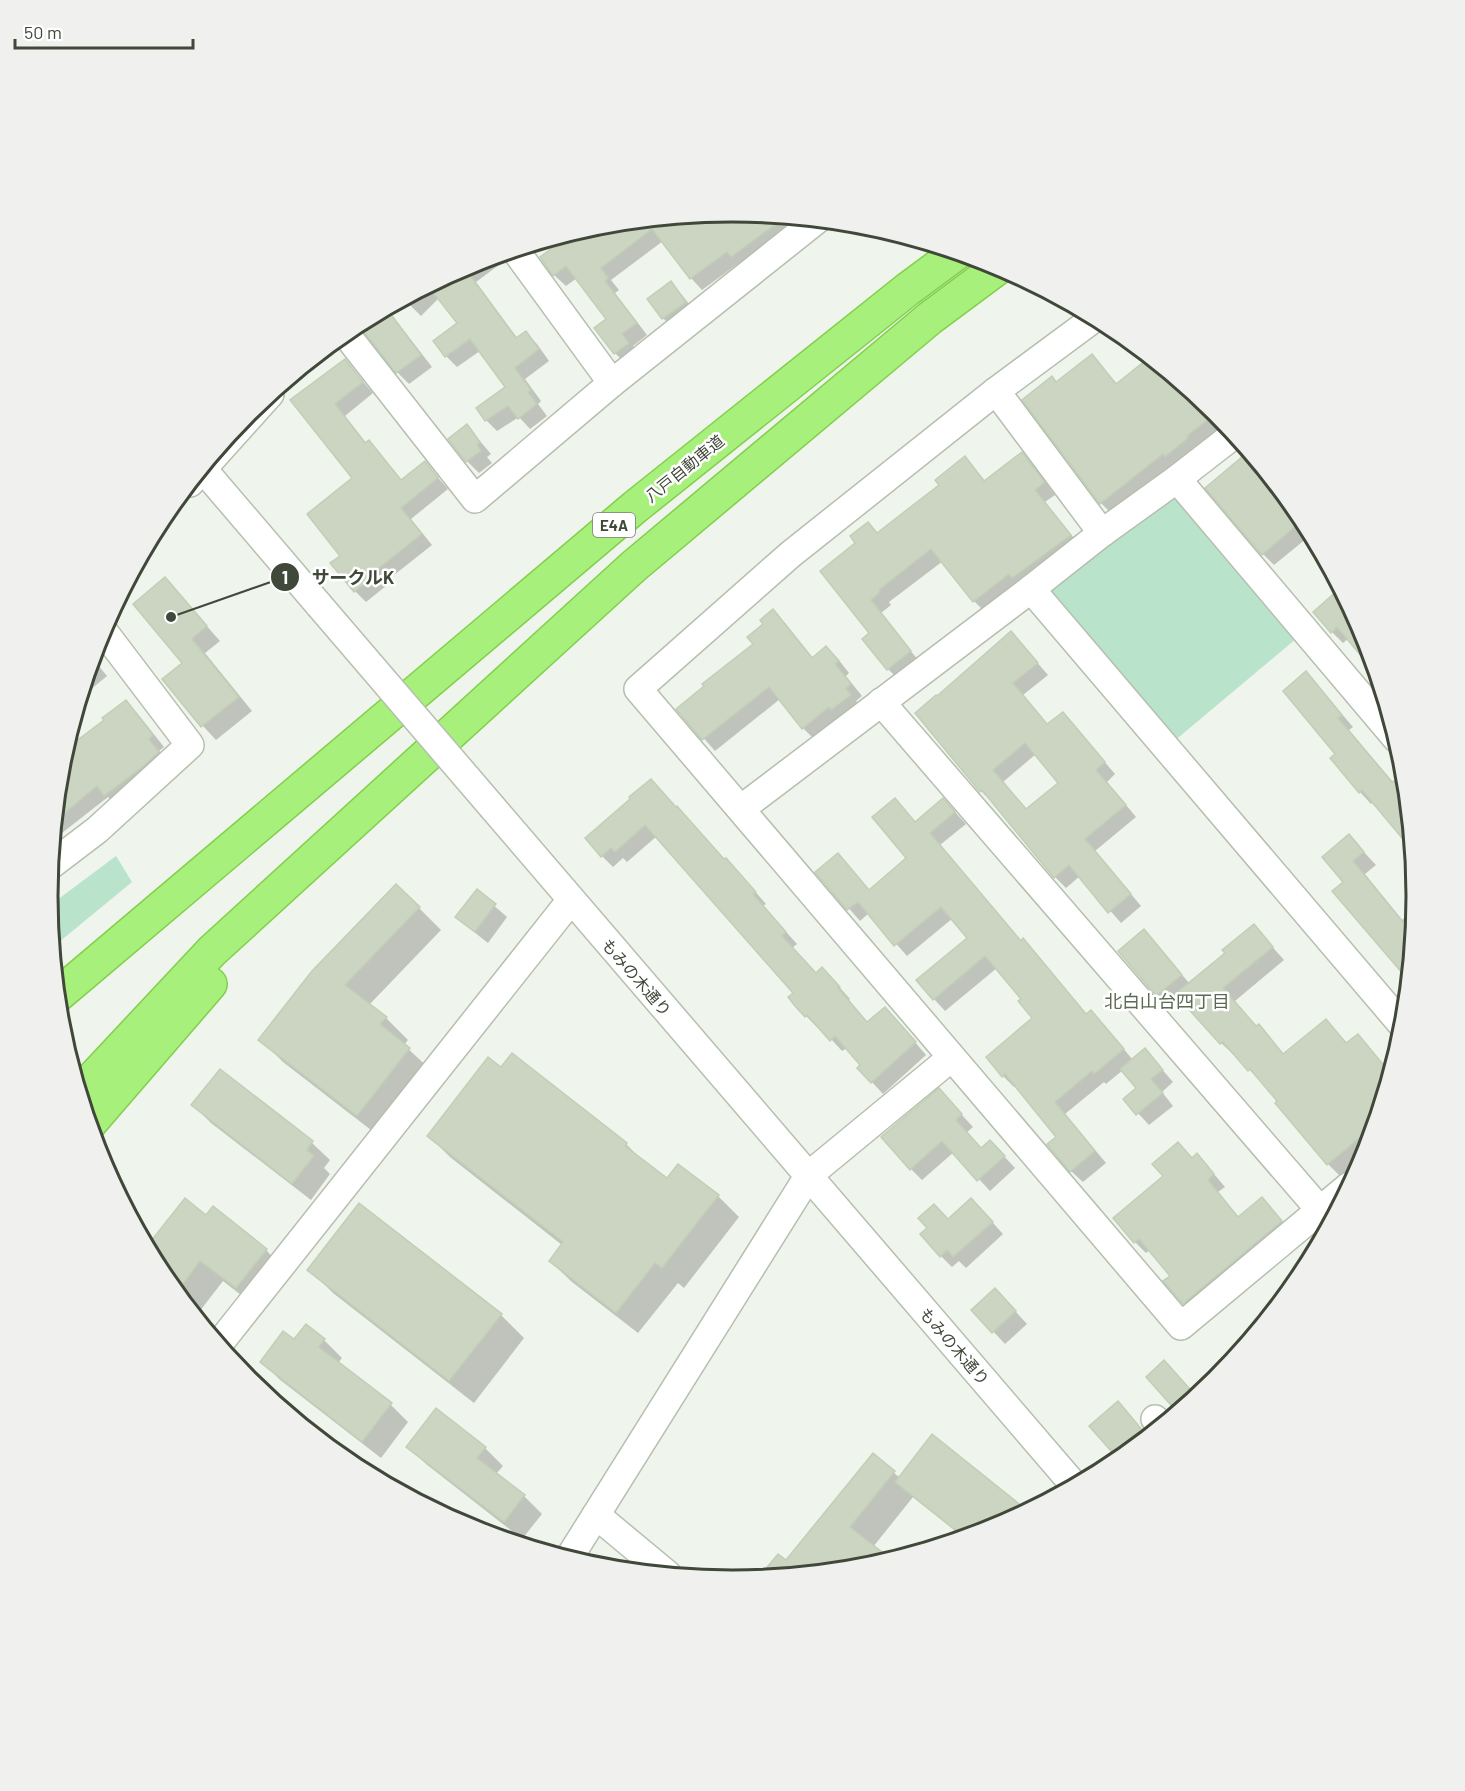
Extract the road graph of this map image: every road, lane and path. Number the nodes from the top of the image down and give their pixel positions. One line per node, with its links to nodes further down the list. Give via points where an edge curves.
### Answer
1 (809, 226): 7 (street)
2 (519, 256): 7 (street)
3 (950, 258): 18 (highway, 八戸自動車道 / E4A, via 635,507)
4 (990, 273): 17 (highway, E4A, via 930,318 634,566)
5 (1088, 323): 8 (street)
6 (351, 340): 7 (street, via 475,499)
7 (612, 383)
8 (996, 392): 12 (street); 19 (street, via 792,554 638,688)
9 (1228, 439): 11 (street)
10 (203, 479): 21 (street, もみの木通り, bridge, via 319,605)
11 (1177, 479): 12 (street); 16 (street)
12 (1102, 533): 13 (street)
13 (1031, 589): 15 (street); 24 (street)
14 (110, 639): 20 (street, via 190,745 97,830)
15 (881, 702): 19 (street); 30 (street)
16 (1385, 725)
17 (383, 794): 26 (highway, via 212,951); 27 (highway, via 233,957)
18 (279, 808): 22 (highway); 23 (highway)
19 (742, 808): 25 (street)
20 (60, 858)
21 (570, 900): 28 (street, もみの木通り); 31 (street)
22 (65, 989)
23 (68, 1007)
24 (1396, 1017)
25 (951, 1058): 28 (street); 30 (street, via 1181,1326)
26 (86, 1086)
27 (96, 1117)
28 (809, 1175): 32 (street, もみの木通り); 33 (street)
29 (1335, 1198): 30 (street)
30 (1320, 1210)
31 (224, 1338)
32 (1069, 1479)
33 (596, 1515): 34 (street); 35 (street)
34 (574, 1551)
35 (656, 1565)

